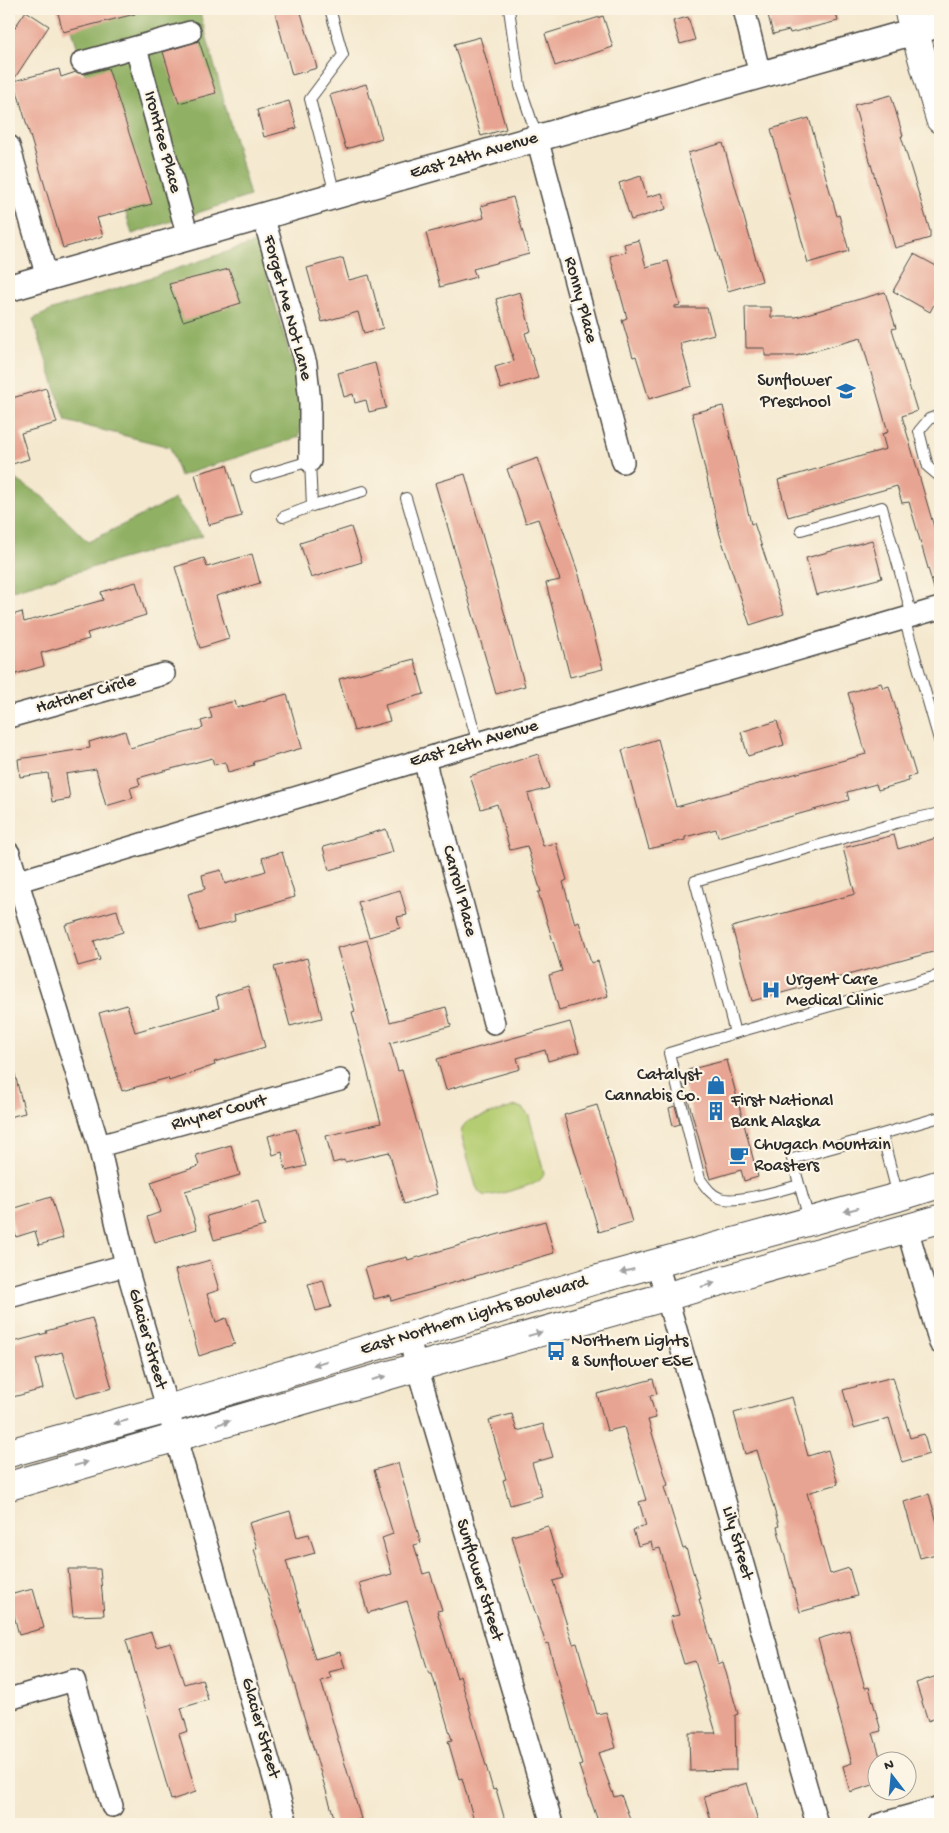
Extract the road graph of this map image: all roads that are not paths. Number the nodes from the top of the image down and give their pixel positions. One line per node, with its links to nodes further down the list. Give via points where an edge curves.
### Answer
1 (330, 9): 13 (lane, via 343,55 310,99)
2 (509, 9): 11 (lane, via 520,86)
3 (744, 9): 9 (street)
4 (911, 20): 5 (street, East 24th Avenue); 9 (street, East 24th Avenue); 10 (main road)
5 (940, 24)
6 (190, 32): 7 (street)
7 (136, 48): 8 (street); 15 (street, Irontree Place)
8 (82, 62)
9 (760, 75): 11 (street, East 24th Avenue)
10 (940, 119)
11 (537, 138): 13 (street, East 24th Avenue); 20 (street, Ronny Place)
12 (9, 146): 16 (street)
13 (335, 195): 14 (street, East 24th Avenue)
14 (263, 216): 15 (street, East 24th Avenue); 19 (street, Forget Me Not Lane, via 306,364)
15 (188, 237): 16 (street, East 24th Avenue)
16 (48, 277): 17 (street, East 24th Avenue)
17 (9, 288)
18 (940, 415): 22 (lane, via 929,419 919,431 928,467)
19 (310, 461): 21 (lane); 25 (lane)
20 (623, 462)
21 (256, 477)
22 (940, 477)
23 (363, 491): 25 (lane)
24 (406, 498): 32 (lane)
25 (312, 506): 26 (lane)
26 (283, 517)
27 (801, 530): 29 (lane, via 882,507)
28 (940, 608): 29 (street, East 26th Avenue)
29 (908, 617): 32 (street, East 26th Avenue); 33 (lane)
30 (164, 674): 31 (street, Hatcher Circle)
31 (9, 717)
32 (478, 743): 34 (street, East 26th Avenue)
33 (940, 743)
34 (424, 759): 37 (street, East 26th Avenue); 39 (street, Carroll Place)
35 (940, 813): 40 (lane, via 695,881)
36 (9, 853): 37 (street, Glacier Street)
37 (13, 883): 44 (street, Glacier Street)
38 (940, 975): 40 (lane)
39 (494, 1023)
40 (735, 1033): 46 (lane, via 668,1053 700,1179 711,1193 721,1199 738,1200)
41 (340, 1080): 44 (street, Rhyner Court)
42 (940, 1118): 43 (lane)
43 (882, 1134): 46 (lane, via 792,1160); 47 (lane)
44 (99, 1146): 53 (street, Glacier Street)
45 (940, 1184): 47 (main road, East Northern Lights Boulevard)
46 (799, 1185): 49 (lane)
47 (898, 1198): 49 (main road, East Northern Lights Boulevard, one-way to 49); 51 (main road, via 890,1210 853,1232)
48 (940, 1219): 50 (main road, East Northern Lights Boulevard)
49 (810, 1221): 52 (main road, East Northern Lights Boulevard)
50 (907, 1228): 51 (main road, East Northern Lights Boulevard); 54 (street)
51 (835, 1249): 56 (main road, East Northern Lights Boulevard, one-way to 51)
52 (657, 1263): 56 (street, Lily Street); 57 (main road, East Northern Lights Boulevard, one-way to 57)
53 (126, 1265): 55 (street); 60 (street, Glacier Street)
54 (932, 1286): 58 (street)
55 (9, 1297)
56 (667, 1297): 59 (main road, East Northern Lights Boulevard, one-way to 56); 69 (street, Lily Street)
57 (408, 1336): 59 (street, Sunflower Street); 60 (main road, East Northern Lights Boulevard, one-way to 60)
58 (940, 1343)
59 (417, 1367): 61 (main road, East Northern Lights Boulevard, one-way to 59); 68 (street, Sunflower Street)
60 (168, 1409): 61 (street, Glacier Street); 62 (main road, East Northern Lights Boulevard, one-way to 62)
61 (176, 1436): 63 (main road, East Northern Lights Boulevard, one-way to 61); 67 (street, Glacier Street)
62 (9, 1453)
63 (9, 1486)
64 (9, 1699): 65 (street, via 74,1680)
65 (112, 1806)
66 (940, 1807): 70 (street)
67 (288, 1824)
68 (552, 1824)
69 (817, 1824)
70 (880, 1824)

